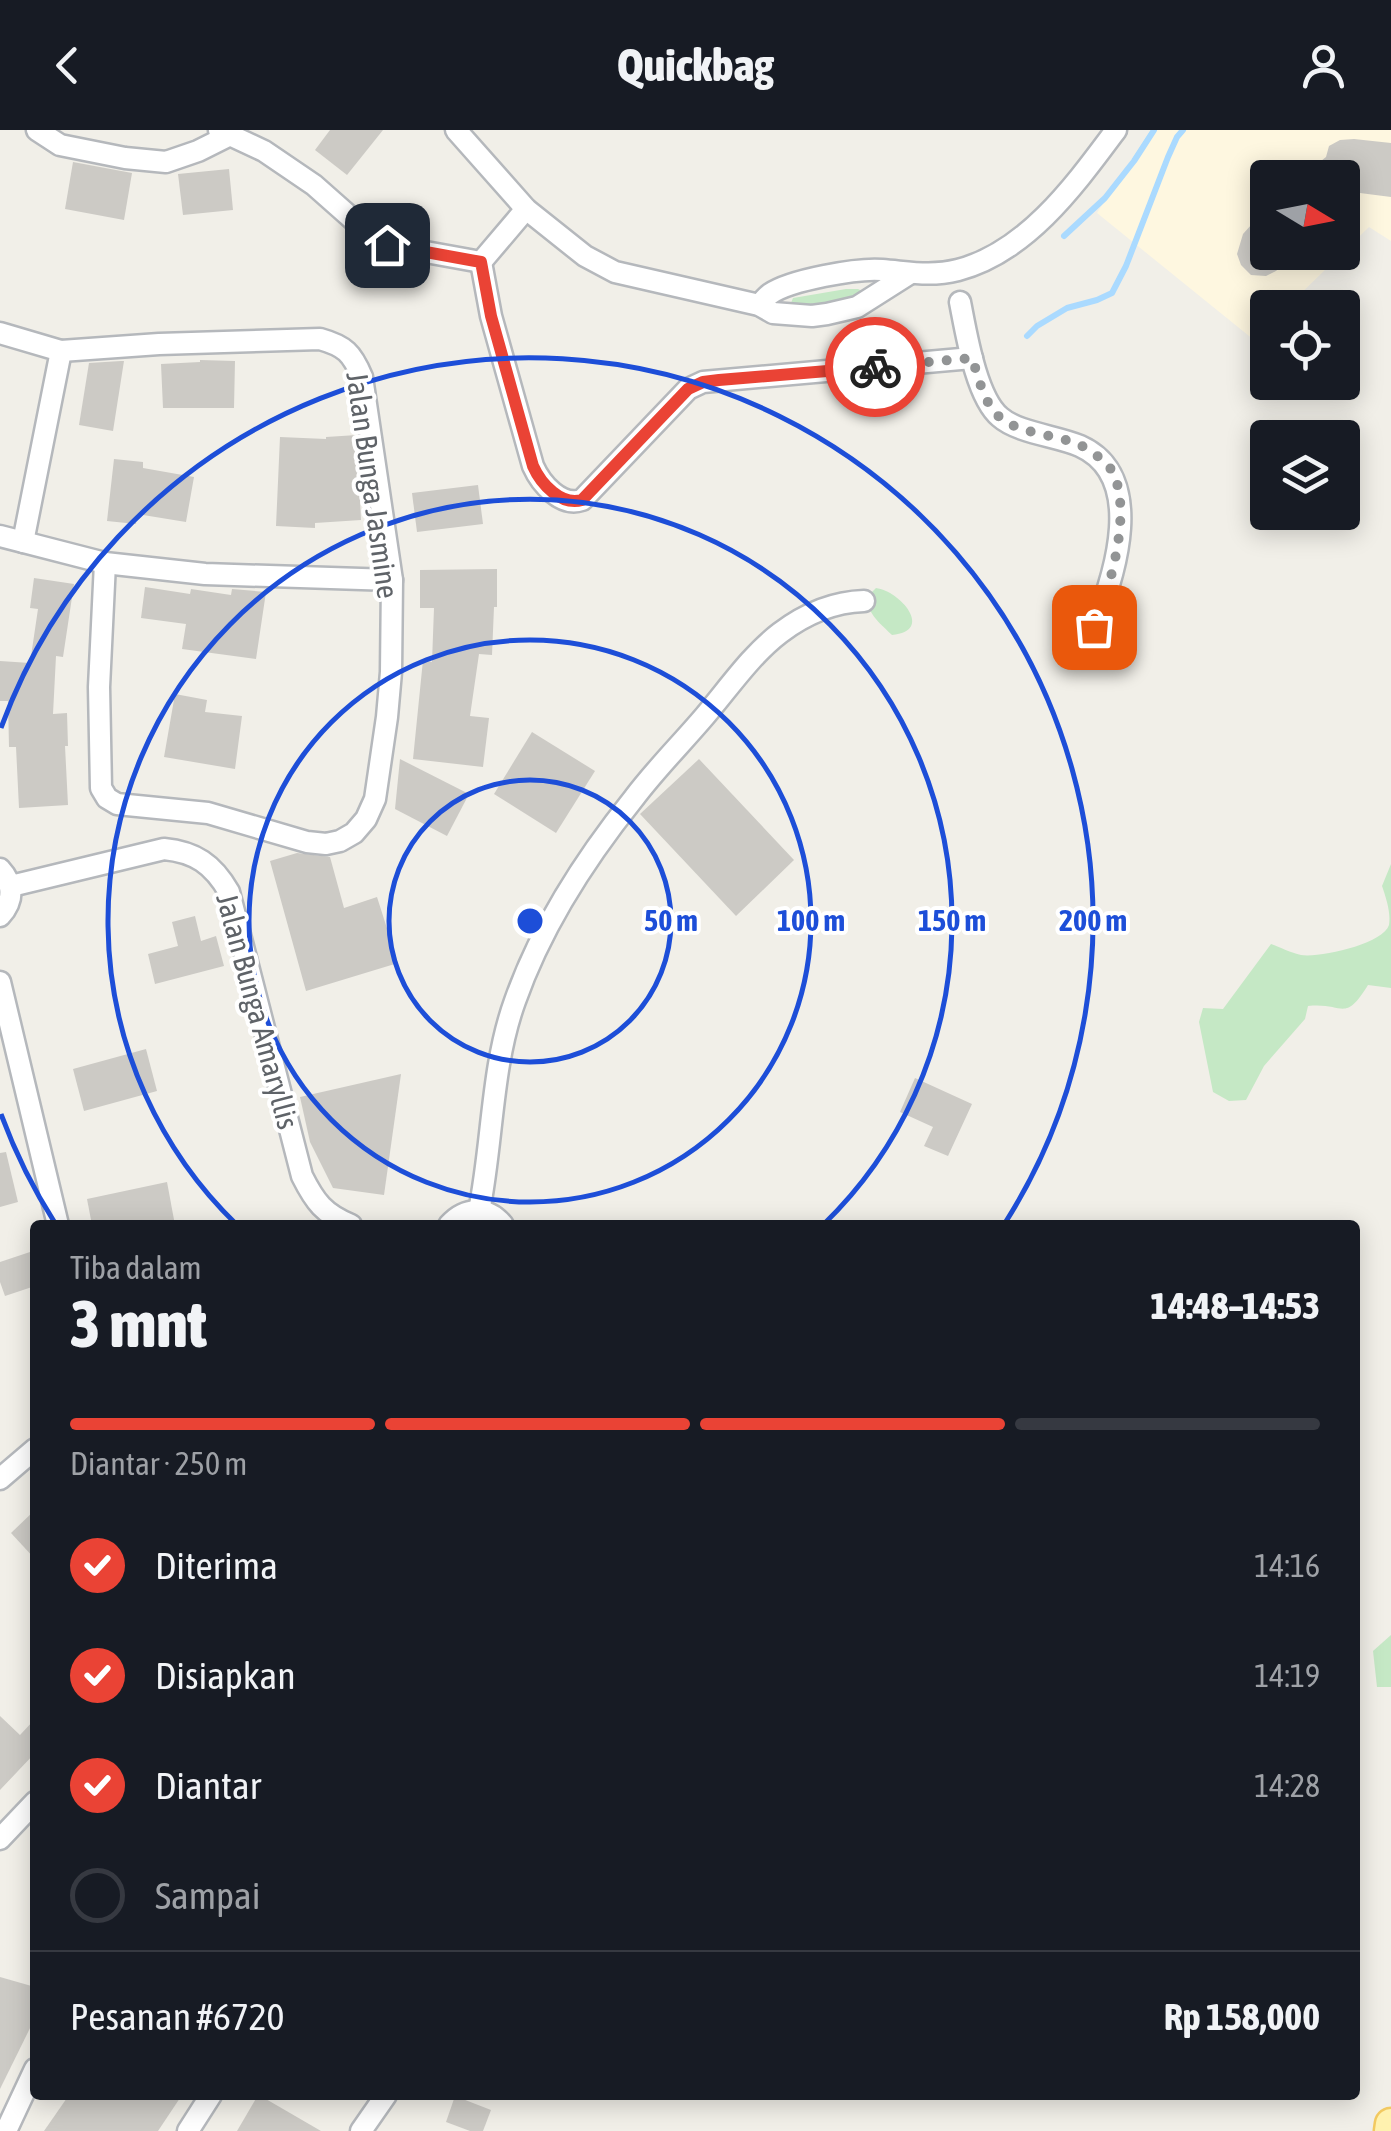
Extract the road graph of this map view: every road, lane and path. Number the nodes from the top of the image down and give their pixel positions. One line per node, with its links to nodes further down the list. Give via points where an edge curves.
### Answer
1 (37, 130): 4 (street, via 60,145 166,162)
2 (456, 130): 5 (street)
3 (1116, 130): 7 (street, via 1045,216 998,254 940,274)
4 (225, 132): 6 (street, via 314,185 387,245)
5 (526, 208): 6 (street); 9 (street, via 615,272)
6 (481, 262): 12 (street, via 533,466 542,484 574,503 688,389 703,382)
7 (908, 274): 9 (street, via 866,270 797,282); 9 (street, via 857,307 827,314 772,313)
8 (960, 302): 12 (street)
9 (759, 305)
10 (0, 333): 11 (street)
11 (61, 351): 14 (street); 16 (street, Jalan Bunga Jasmine, via 320,339 336,344 354,357 362,377)
12 (972, 358): 18 (street, via 1001,419 1082,446 1107,464 1117,486 1116,556)
13 (0, 536): 14 (street)
14 (24, 542): 15 (street)
15 (105, 563): 16 (street, via 205,574); 16 (street, Jalan Bunga Jasmine, via 99,687 101,788 107,798 208,813 326,844 354,833 375,799 391,672)
16 (392, 580)
17 (864, 601): 23 (street, via 829,606 765,645 588,861 546,929 512,1006)
18 (1094, 627)
19 (5, 878): 20 (street, via 9,905); 25 (street, Jalan Bunga Amaryllis, via 164,849 184,851 219,874 302,1176 314,1200)
20 (0, 916)
21 (0, 982): 22 (street)
22 (4, 1018): 24 (street)
23 (480, 1210): 26 (street); 27 (street)
24 (57, 1220)
25 (338, 1220)
26 (454, 1220)
27 (499, 1220)
28 (30, 1454): 29 (street)
29 (0, 1479)
30 (30, 1807): 31 (street)
31 (0, 1839)
32 (30, 2080): 35 (street)
33 (208, 2100): 36 (street)
34 (383, 2100): 37 (street)
35 (6, 2131)
36 (188, 2131)
37 (362, 2131)

